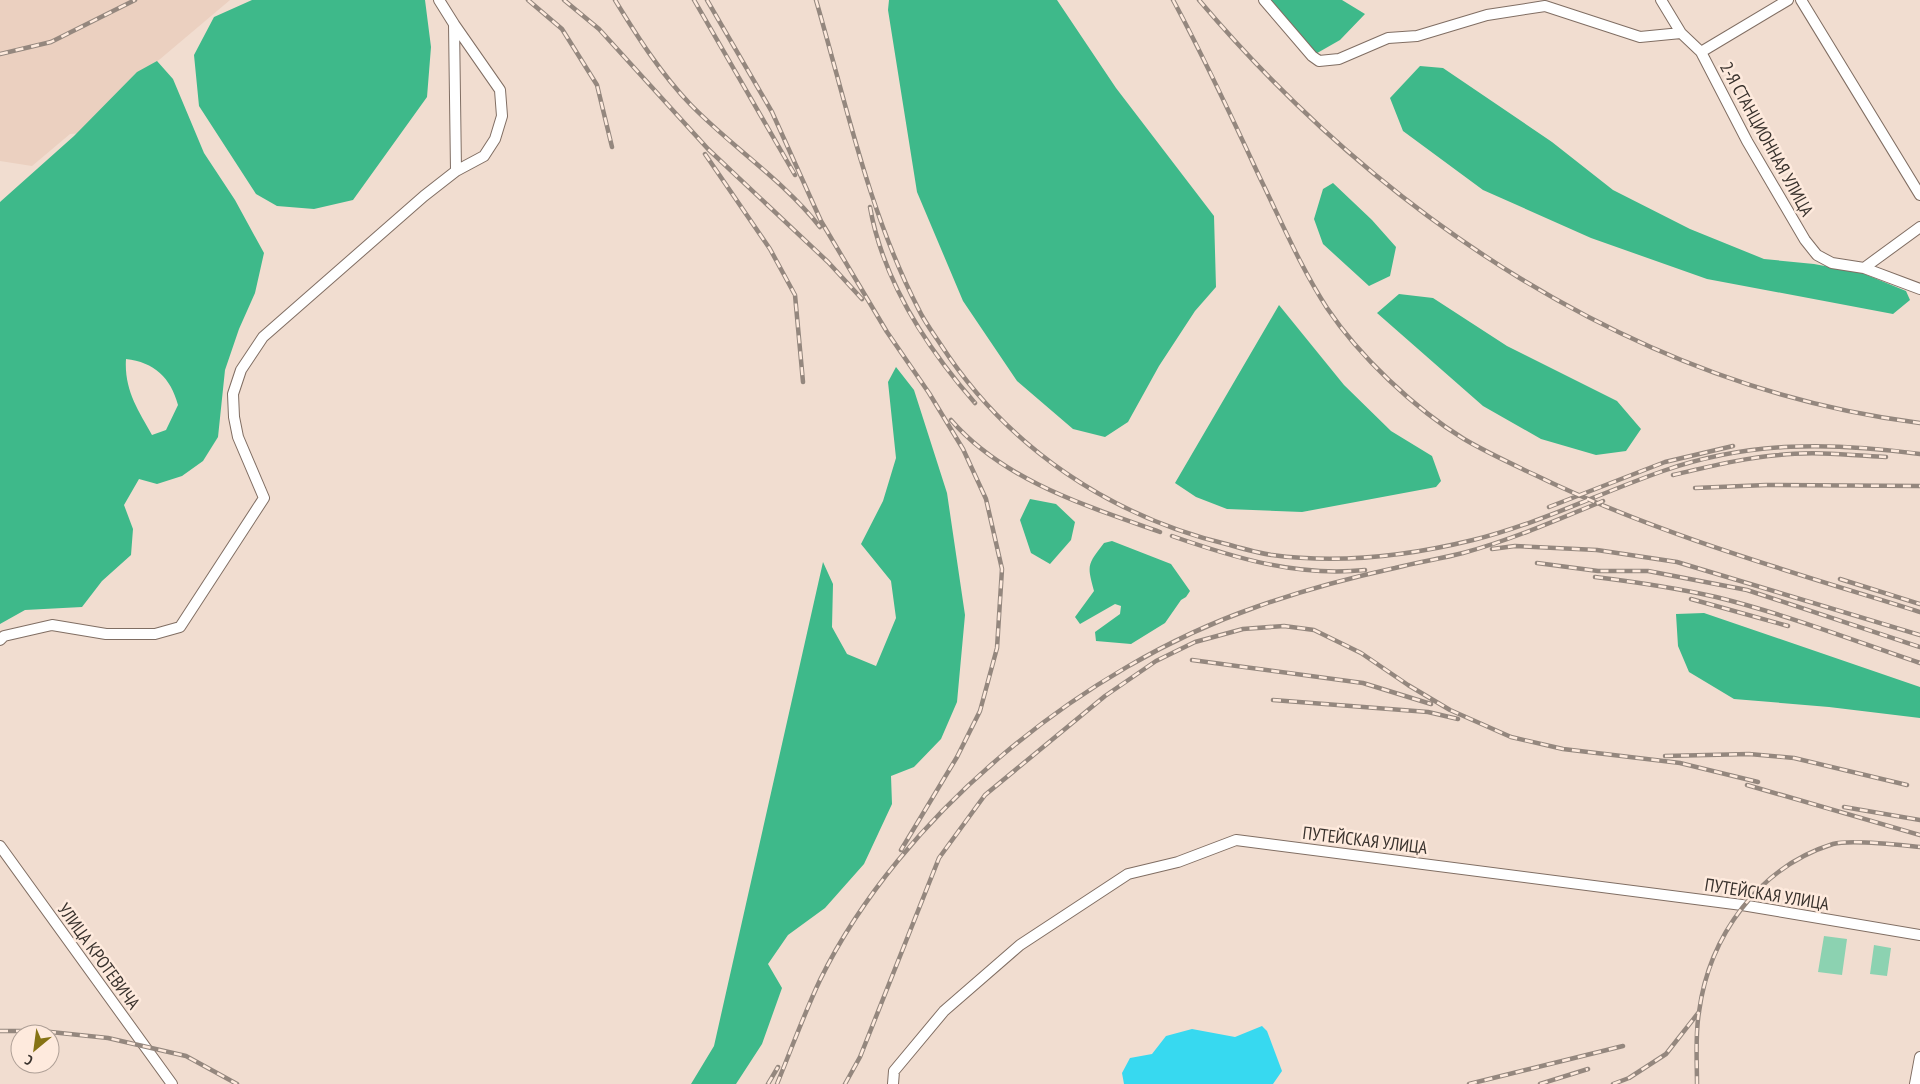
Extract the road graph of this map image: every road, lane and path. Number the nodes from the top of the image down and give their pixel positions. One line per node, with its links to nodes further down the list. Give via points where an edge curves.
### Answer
1 (439, 0): 7 (street)
2 (1264, 0): 6 (street, via 1319,61 1339,59 1388,38 1417,36 1487,15)
3 (1661, 0): 8 (street, 2-Я СТАНЦИОННАЯ УЛИЦА)
4 (1788, 0): 9 (street)
5 (1801, 0): 11 (street)
6 (1544, 3): 8 (street, via 1640,38)
7 (454, 24): 10 (street); 10 (street, via 500,90 502,116 484,156)
8 (1681, 33): 9 (street, 2-Я СТАНЦИОННАЯ УЛИЦА)
9 (1700, 52): 13 (street, 2-Я СТАНЦИОННАЯ УЛИЦА, via 1805,240 1817,255 1832,263)
10 (456, 171): 15 (street, via 263,337 241,370 232,394 234,417 238,437 264,498 180,627 154,634 106,634 52,625 4,636)
11 (1920, 195)
12 (1920, 227): 13 (street)
13 (1864, 268): 14 (street, 2-Я СТАНЦИОННАЯ УЛИЦА)
14 (1920, 290)
15 (0, 640)
16 (0, 846): 19 (street, УЛИЦА КРОТЕВИЧА)
17 (1920, 935): 20 (street, ПУТЕЙСКАЯ УЛИЦА, via 1742,905 1236,840 1178,862 1128,874 1020,945 944,1011 894,1071)
18 (1920, 1057): 21 (street)
19 (172, 1084)
20 (893, 1084)
21 (1915, 1084)

